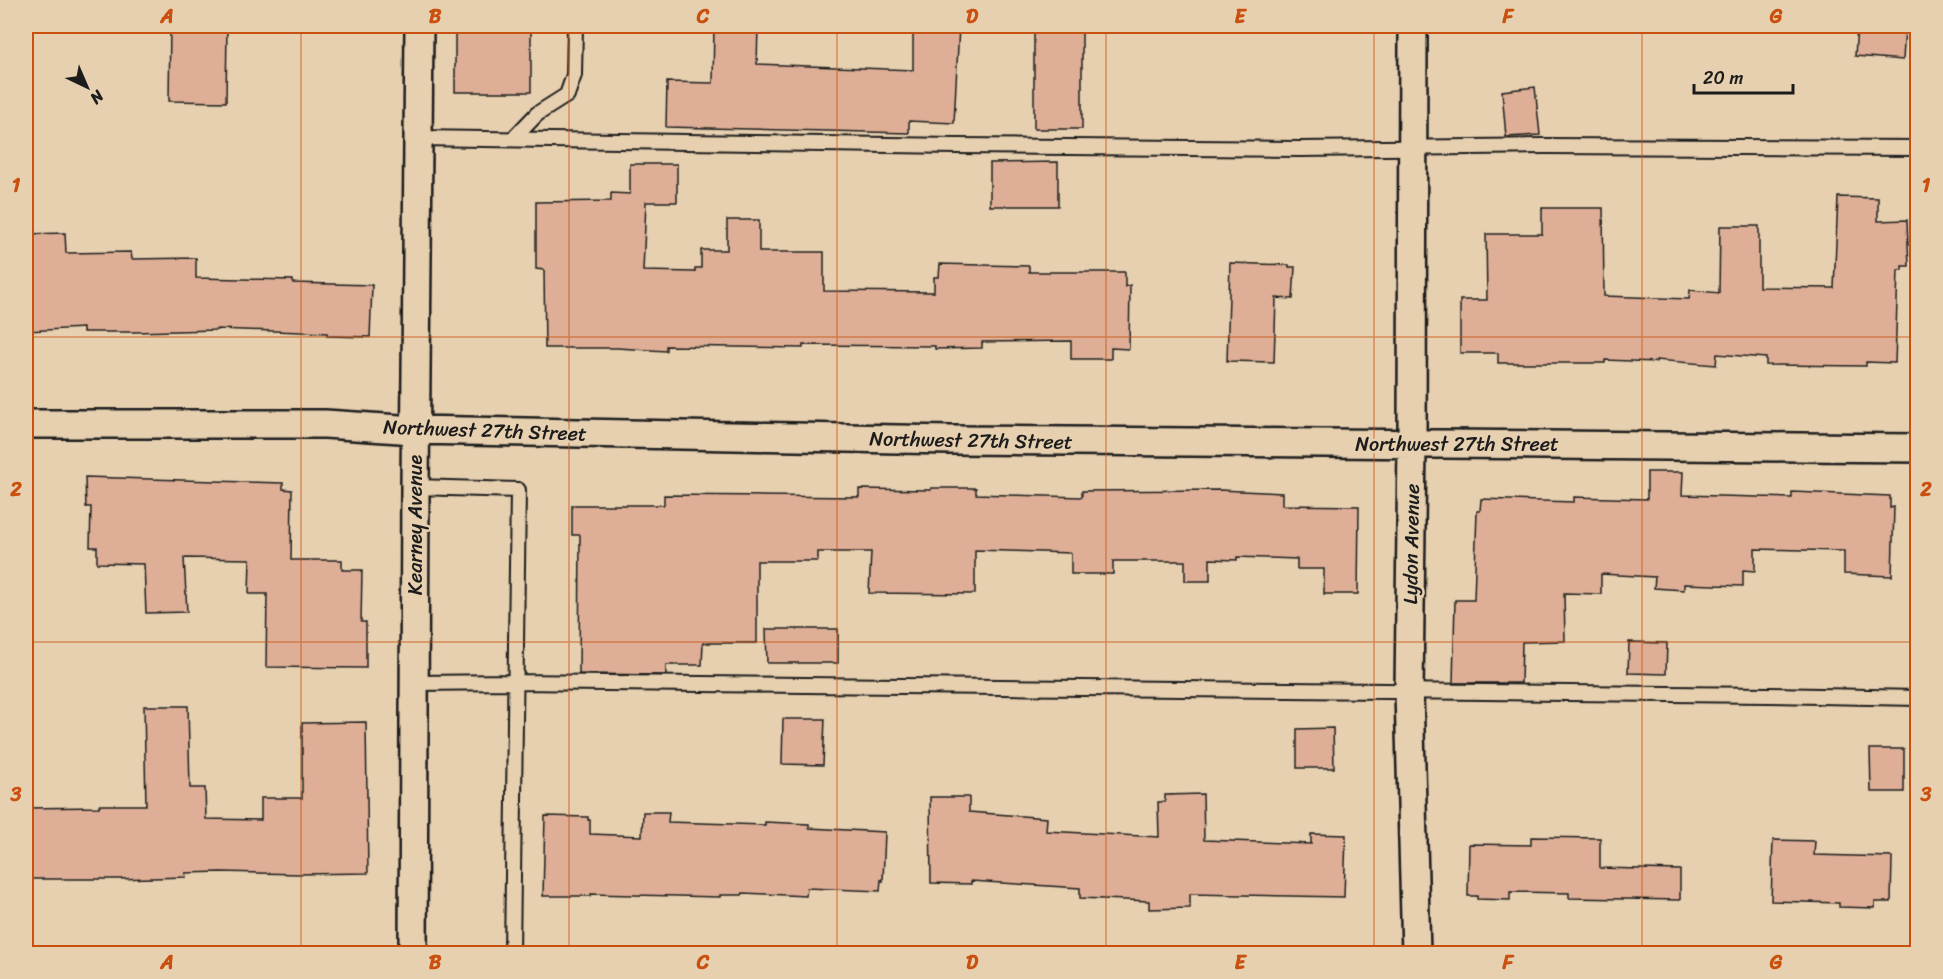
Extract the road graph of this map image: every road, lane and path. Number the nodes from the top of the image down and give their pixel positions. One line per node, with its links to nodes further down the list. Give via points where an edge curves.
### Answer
1 (419, 26): 4 (street, Kearney Avenue)
2 (575, 26): 5 (lane, via 574,75 567,95 537,114)
3 (1413, 26): 6 (street, Lydon Avenue)
4 (418, 138): 5 (lane); 9 (street, Kearney Avenue)
5 (513, 140): 6 (lane)
6 (1412, 147): 7 (lane); 10 (street, Lydon Avenue)
7 (1917, 148)
8 (26, 424): 9 (street, Northwest 27th Street, via 325,424)
9 (415, 430): 10 (street, Northwest 27th Street); 12 (street, Kearney Avenue)
10 (1412, 444): 11 (street, Northwest 27th Street); 15 (street, Lydon Avenue)
11 (1917, 448)
12 (415, 487): 13 (street, Kearney Avenue); 14 (lane, via 518,490)
13 (414, 682): 14 (lane); 17 (street, Kearney Avenue)
14 (514, 682): 15 (lane); 18 (lane)
15 (1409, 692): 16 (lane); 19 (street, Lydon Avenue)
16 (1917, 698)
17 (413, 954)
18 (512, 954)
19 (1416, 954)

